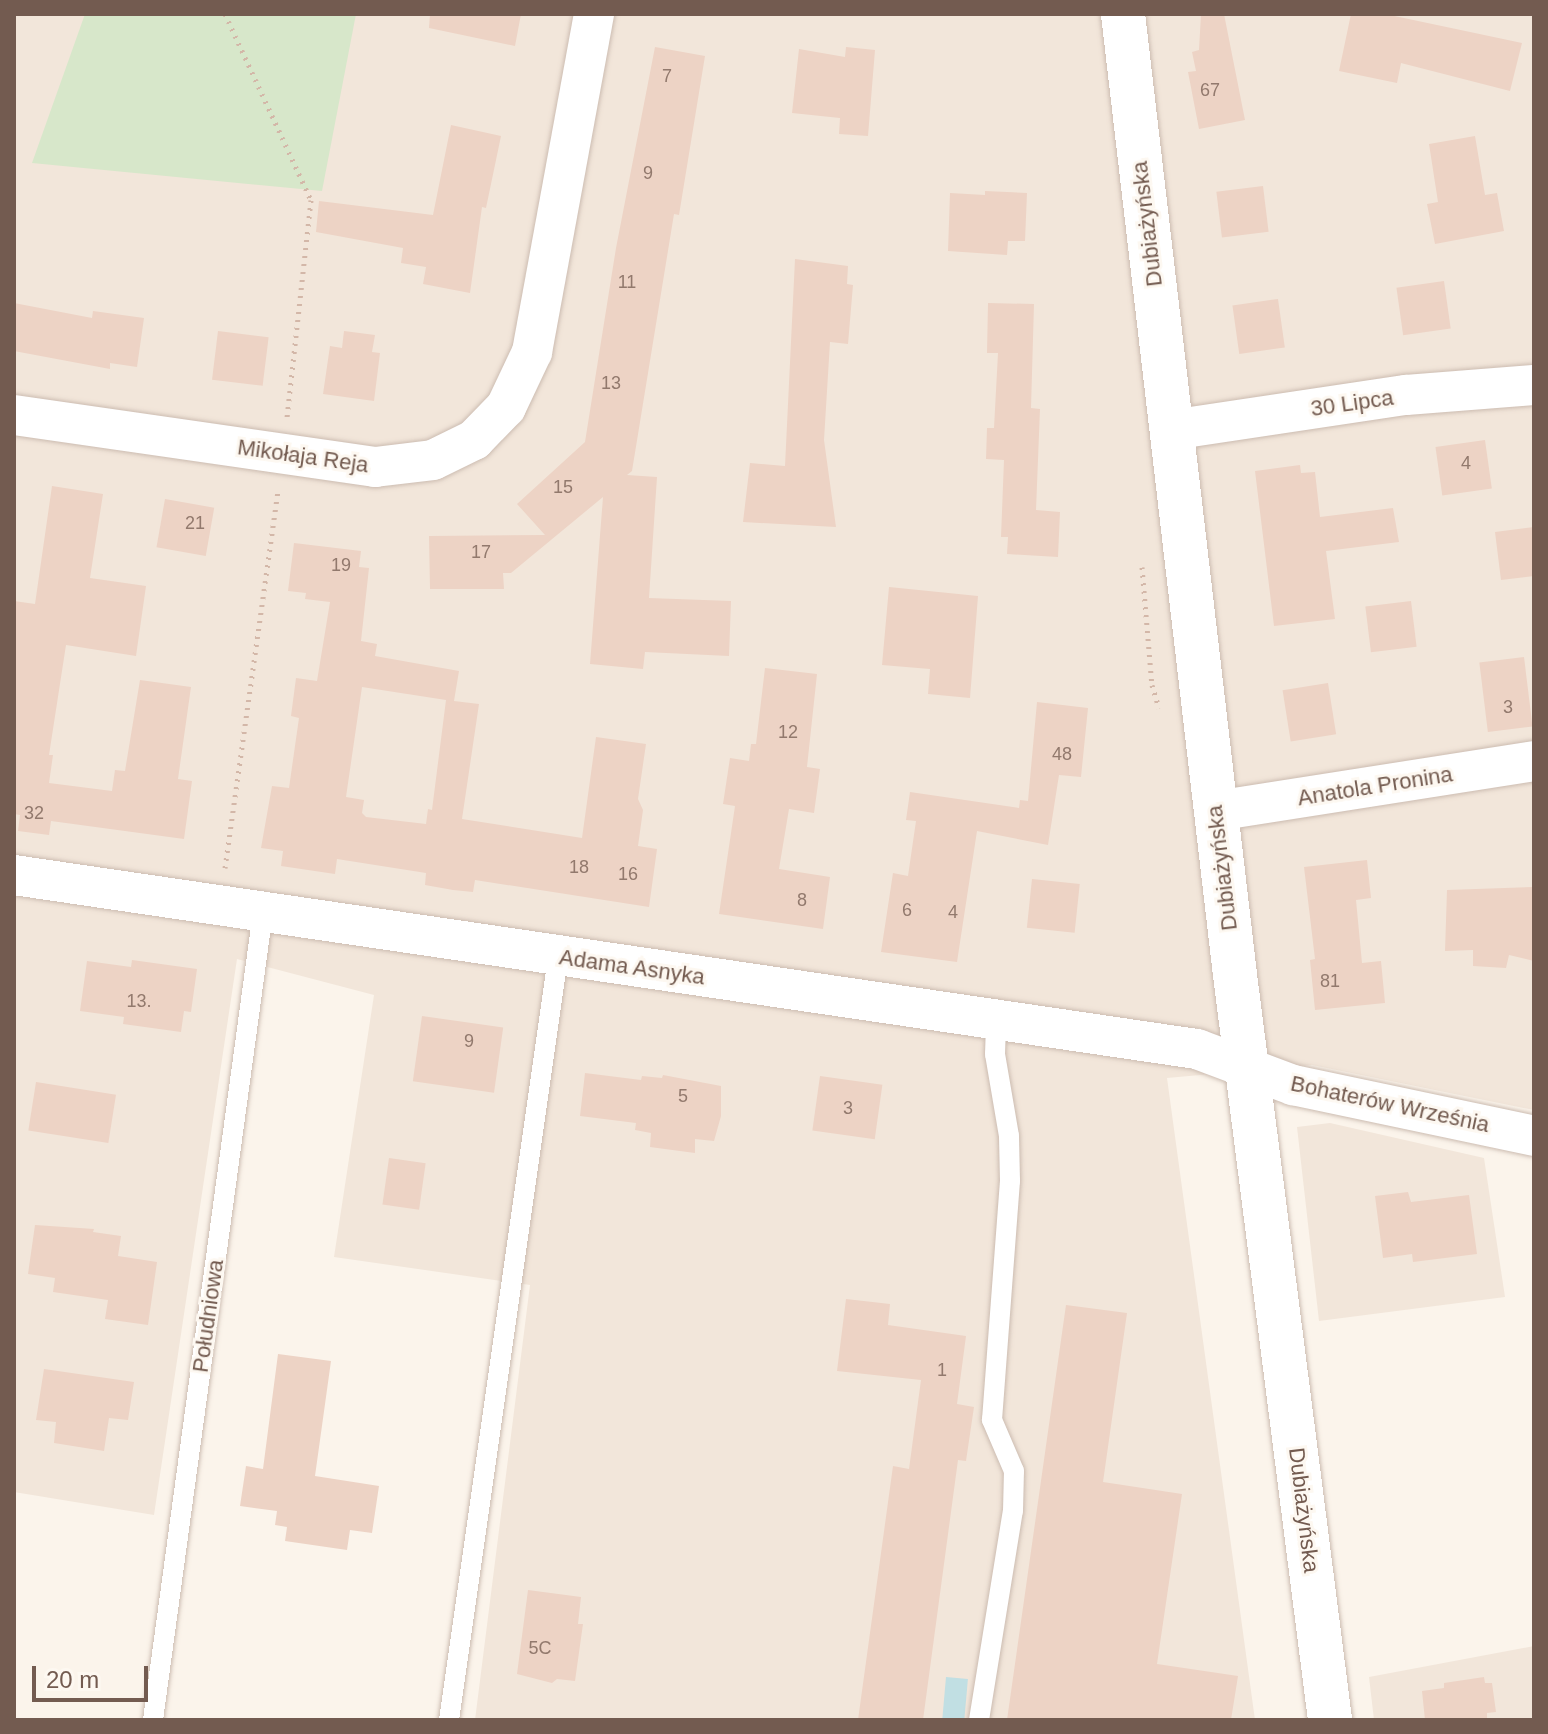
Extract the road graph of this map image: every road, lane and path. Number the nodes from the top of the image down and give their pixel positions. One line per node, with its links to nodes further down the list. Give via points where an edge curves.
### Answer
1 (594, 14): 4 (street, Mikołaja Reja, via 532,352 506,407 474,440 433,460 375,467)
2 (1123, 14): 5 (street, Dubiażyńska)
3 (1534, 385): 5 (street, 30 Lipca, via 1406,395)
4 (14, 415)
5 (1171, 430): 7 (street, Dubiażyńska)
6 (1534, 761): 7 (street, Anatola Pronina)
7 (1216, 811): 12 (street, Dubiażyńska)
8 (14, 875): 9 (street, Adama Asnyka)
9 (263, 912): 10 (street, Adama Asnyka); 14 (lane, Południowa)
10 (558, 957): 11 (street, Adama Asnyka); 15 (lane)
11 (996, 1020): 12 (street, Adama Asnyka, via 1197,1049); 16 (lane, via 1010,1181 992,1420 1014,1471 1013,1511)
12 (1247, 1067): 13 (street, Bohaterów Września, via 1293,1085); 17 (street, Dubiażyńska)
13 (1534, 1136)
14 (153, 1720)
15 (449, 1720)
16 (979, 1720)
17 (1330, 1720)

